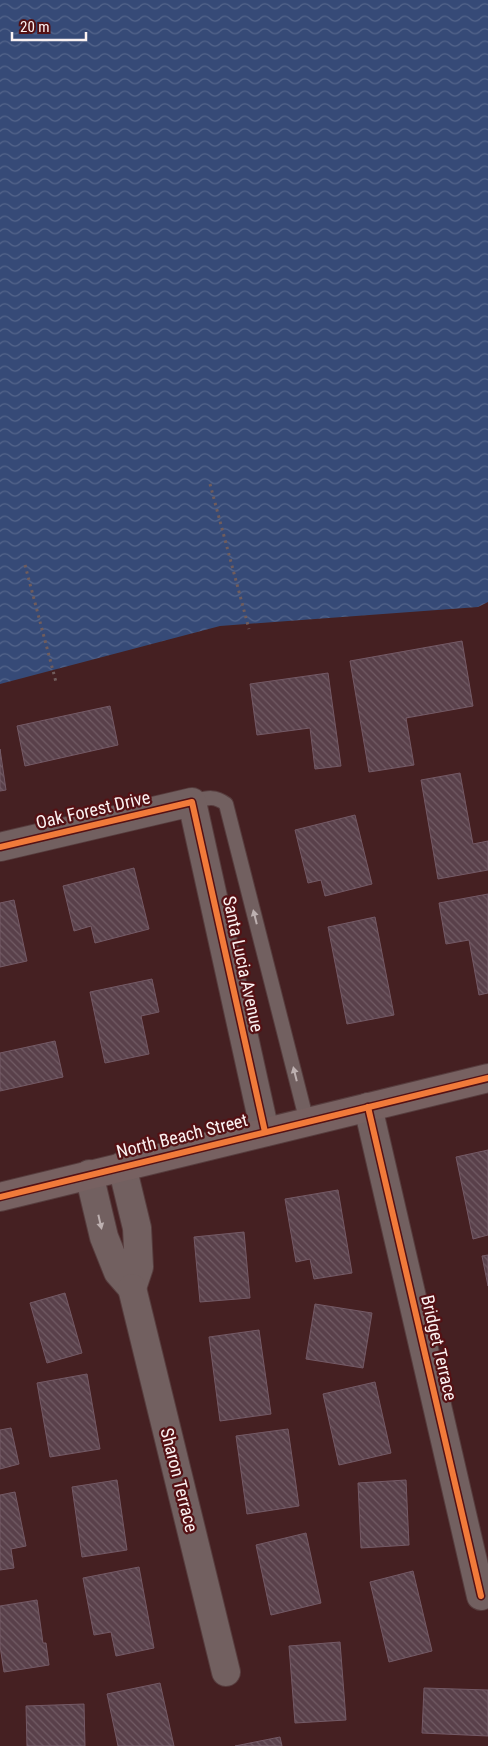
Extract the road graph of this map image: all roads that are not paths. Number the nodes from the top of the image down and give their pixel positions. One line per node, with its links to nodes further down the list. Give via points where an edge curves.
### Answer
1 (192, 802): 2 (street, Oak Forest Drive); 5 (lane, one-way to 1, via 226,804 218,798); 6 (street, Santa Lucia Avenue)
2 (0, 848)
3 (488, 1078): 4 (street, North Beach Street)
4 (368, 1107): 5 (street, North Beach Street); 11 (street, Bridget Terrace)
5 (307, 1122): 6 (street, North Beach Street)
6 (265, 1132): 7 (street, North Beach Street)
7 (122, 1166): 8 (street, North Beach Street); 10 (street, Sharon Terrace, via 137,1228 139,1267)
8 (89, 1174): 9 (street, North Beach Street); 10 (street, Sharon Terrace, one-way to 10, via 104,1237 118,1272)
9 (0, 1197)
10 (132, 1288): 12 (street, Sharon Terrace)
11 (481, 1596)
12 (226, 1672)

